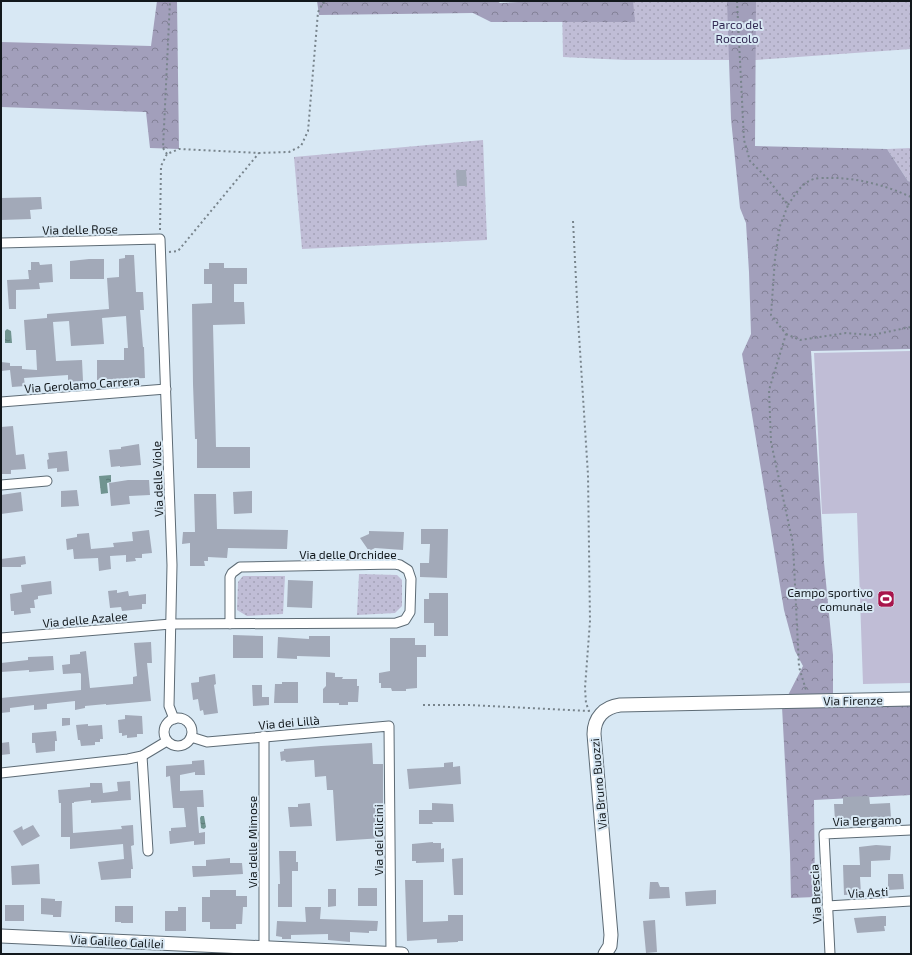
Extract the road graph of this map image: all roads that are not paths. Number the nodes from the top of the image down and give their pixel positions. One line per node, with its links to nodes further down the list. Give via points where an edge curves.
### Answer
1 (160, 239): 2 (street, Via delle Rose); 3 (street, Via delle Viole)
2 (1, 243)
3 (166, 390): 4 (street, Via Gerolamo Carrera); 7 (street, Via delle Viole, via 172,565)
4 (1, 402)
5 (47, 481): 6 (street)
6 (1, 484)
7 (171, 624): 8 (street, Via delle Orchidee); 9 (street, Via delle Azalee); 12 (street, Via delle Viole, via 169,706)
8 (230, 624): 8 (street, Via delle Orchidee, via 400,622 405,620 410,612 410,574 404,567 395,564 240,567 230,577)
9 (1, 638)
10 (911, 699): 11 (street, Via Firenze, via 614,705)
11 (593, 715): 28 (street, Via Bruno Buozzi, via 611,934 610,946)
12 (174, 719): 15 (street, via 182,719 189,724); 16 (street, via 164,728 164,737)
13 (389, 726): 14 (street, Via dei Lillà); 26 (street, Via dei Glicini)
14 (264, 736): 15 (street, Via dei Lillà, via 207,742); 25 (street, Via delle Mimose)
15 (191, 737): 16 (street, via 186,744 178,747)
16 (167, 741): 17 (street)
17 (142, 756): 18 (street, via 128,760); 21 (street)
18 (1, 773)
19 (911, 830): 20 (street, Via Bergamo)
20 (824, 834): 23 (street, Via Brescia)
21 (148, 851)
22 (911, 901): 23 (street, Via Asti)
23 (827, 906): 29 (street, Via Brescia)
24 (1, 936): 25 (street, Via Galileo Galilei)
25 (264, 948): 26 (street, Via Galileo Galilei)
26 (391, 954): 27 (street, Via Galileo Galilei)
27 (402, 954)
28 (605, 954)
29 (830, 954)

